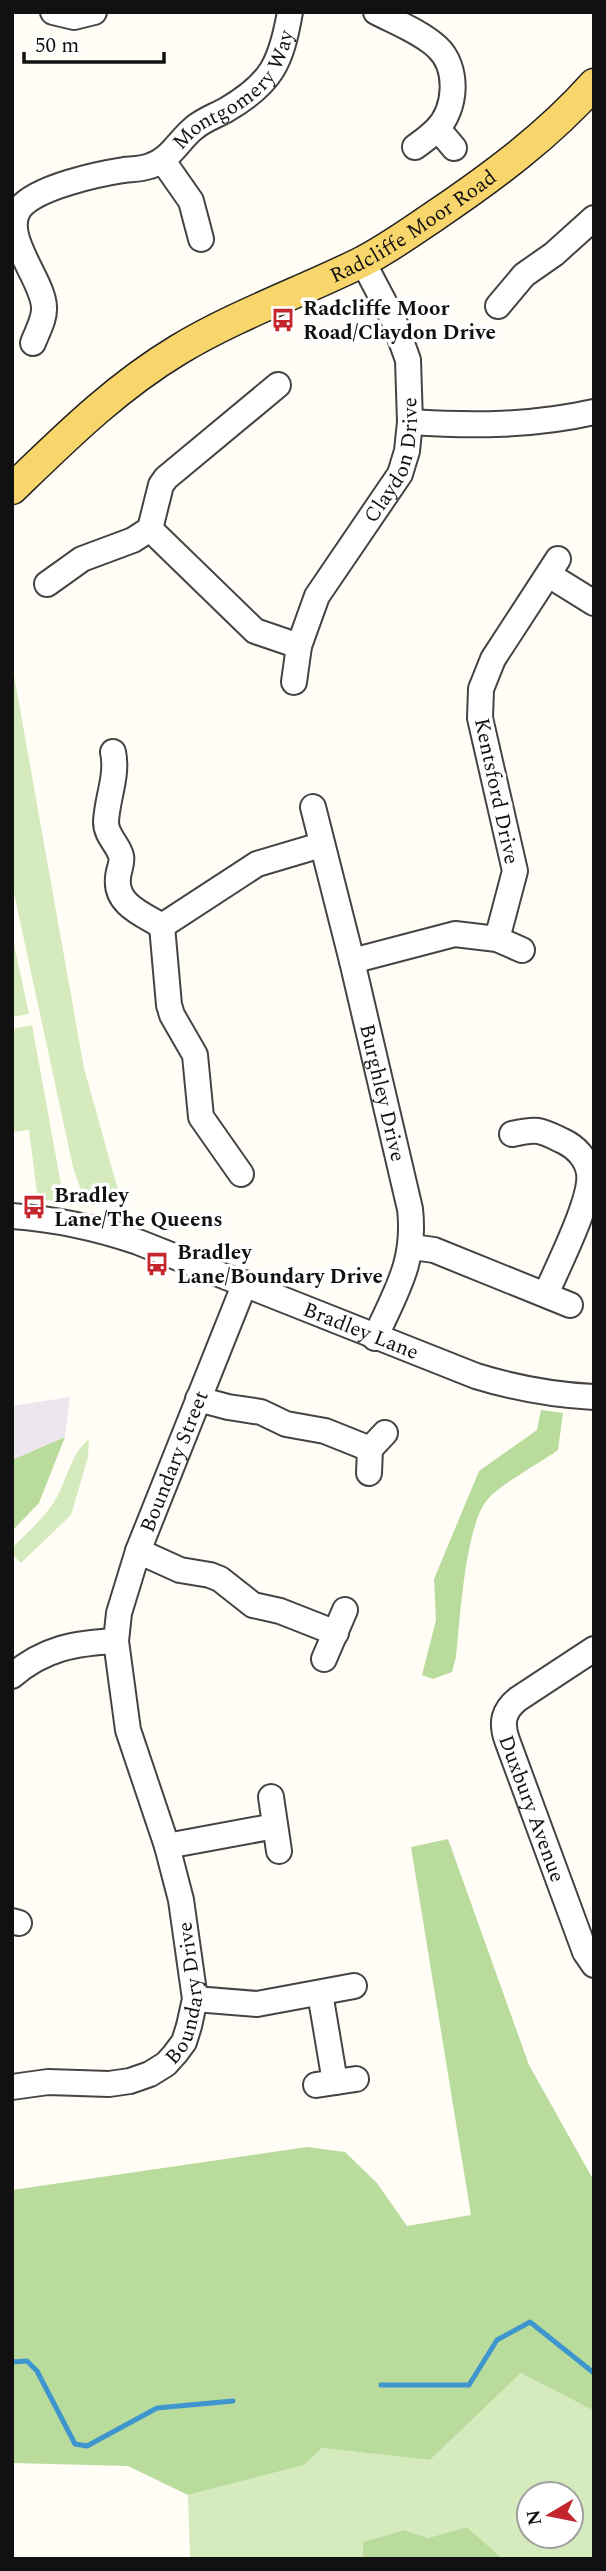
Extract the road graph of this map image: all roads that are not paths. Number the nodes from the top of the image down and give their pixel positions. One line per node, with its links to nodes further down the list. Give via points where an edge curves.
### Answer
1 (53, 12): 2 (street, via 74,17)
2 (94, 12)
3 (290, 12): 9 (street, Montgomery Way, via 281,55 263,82 237,104 193,129)
4 (376, 12): 6 (street, via 434,44 449,62 451,98)
5 (594, 84): 13 (main road, Radcliffe Moor Road, via 547,131 477,187)
6 (438, 129): 7 (street); 8 (street)
7 (415, 147)
8 (454, 148)
9 (163, 161): 10 (street, Montgomery Way, via 56,187); 12 (street, Montgomery Way, via 203,205)
10 (15, 208): 15 (street, Montgomery Way, via 18,246 52,310)
11 (594, 218): 14 (street, via 554,254 513,278)
12 (201, 239)
13 (363, 262): 18 (street, Claydon Drive, via 403,343 410,378); 19 (main road, Radcliffe Moor Road, via 149,368 97,408)
14 (498, 306)
15 (33, 343)
16 (278, 385): 20 (street, via 251,395 166,478)
17 (594, 412): 18 (street, via 507,425)
18 (410, 422): 23 (street, Claydon Drive, via 400,474 317,596)
19 (12, 489)
20 (150, 530): 21 (street, via 133,540 74,556); 23 (street, via 255,631)
21 (47, 584)
22 (594, 603): 29 (street, Kentsford Drive, via 553,567 493,659 481,689 480,718 515,871)
23 (299, 646): 24 (street, Claydon Drive)
24 (294, 682)
25 (113, 752): 28 (street, via 116,767 106,821 121,855 118,888 128,905)
26 (313, 807): 27 (street, Burghley Drive)
27 (321, 845): 28 (street, via 257,864); 31 (street, Burghley Drive)
28 (162, 926): 33 (street, via 169,1005 195,1055 201,1117 227,1142)
29 (497, 939): 30 (street); 31 (street, via 455,934)
30 (522, 950)
31 (352, 961): 35 (street, Burghley Drive, via 406,1186)
32 (512, 1133): 37 (street, via 535,1129 568,1143 583,1155 590,1174 586,1198)
33 (241, 1174)
34 (12, 1216): 36 (street, Bradley Lane, via 108,1232)
35 (412, 1247): 37 (street, via 434,1250); 39 (street, Burghley Drive)
36 (245, 1283): 39 (street, Bradley Lane); 41 (street, Boundary Street)
37 (546, 1294): 38 (street)
38 (570, 1305)
39 (374, 1338): 40 (street, Bradley Lane, via 523,1390)
40 (594, 1396)
41 (198, 1399): 42 (street, via 325,1431); 43 (street, Boundary Street)
42 (375, 1452)
43 (138, 1552): 45 (street, via 180,1570 220,1579 253,1605); 46 (street, Boundary Street)
44 (345, 1610): 45 (street)
45 (335, 1633): 48 (street)
46 (116, 1641): 49 (street, via 62,1646 41,1654); 52 (street, Boundary Drive, via 128,1730)
47 (594, 1649): 54 (street, Duxbury Avenue, via 512,1704 503,1723 585,1952)
48 (324, 1659)
49 (12, 1675)
50 (271, 1797): 51 (street)
51 (275, 1826): 52 (street); 53 (street)
52 (167, 1846): 57 (street, Boundary Drive, via 181,1900)
53 (279, 1851)
54 (594, 1965)
55 (354, 1986): 56 (street)
56 (320, 1993): 57 (street, via 257,2004); 58 (street)
57 (195, 1999): 59 (street, Boundary Drive, via 184,2042 166,2064 150,2074 109,2084 48,2082)
58 (336, 2082)
59 (12, 2087)

